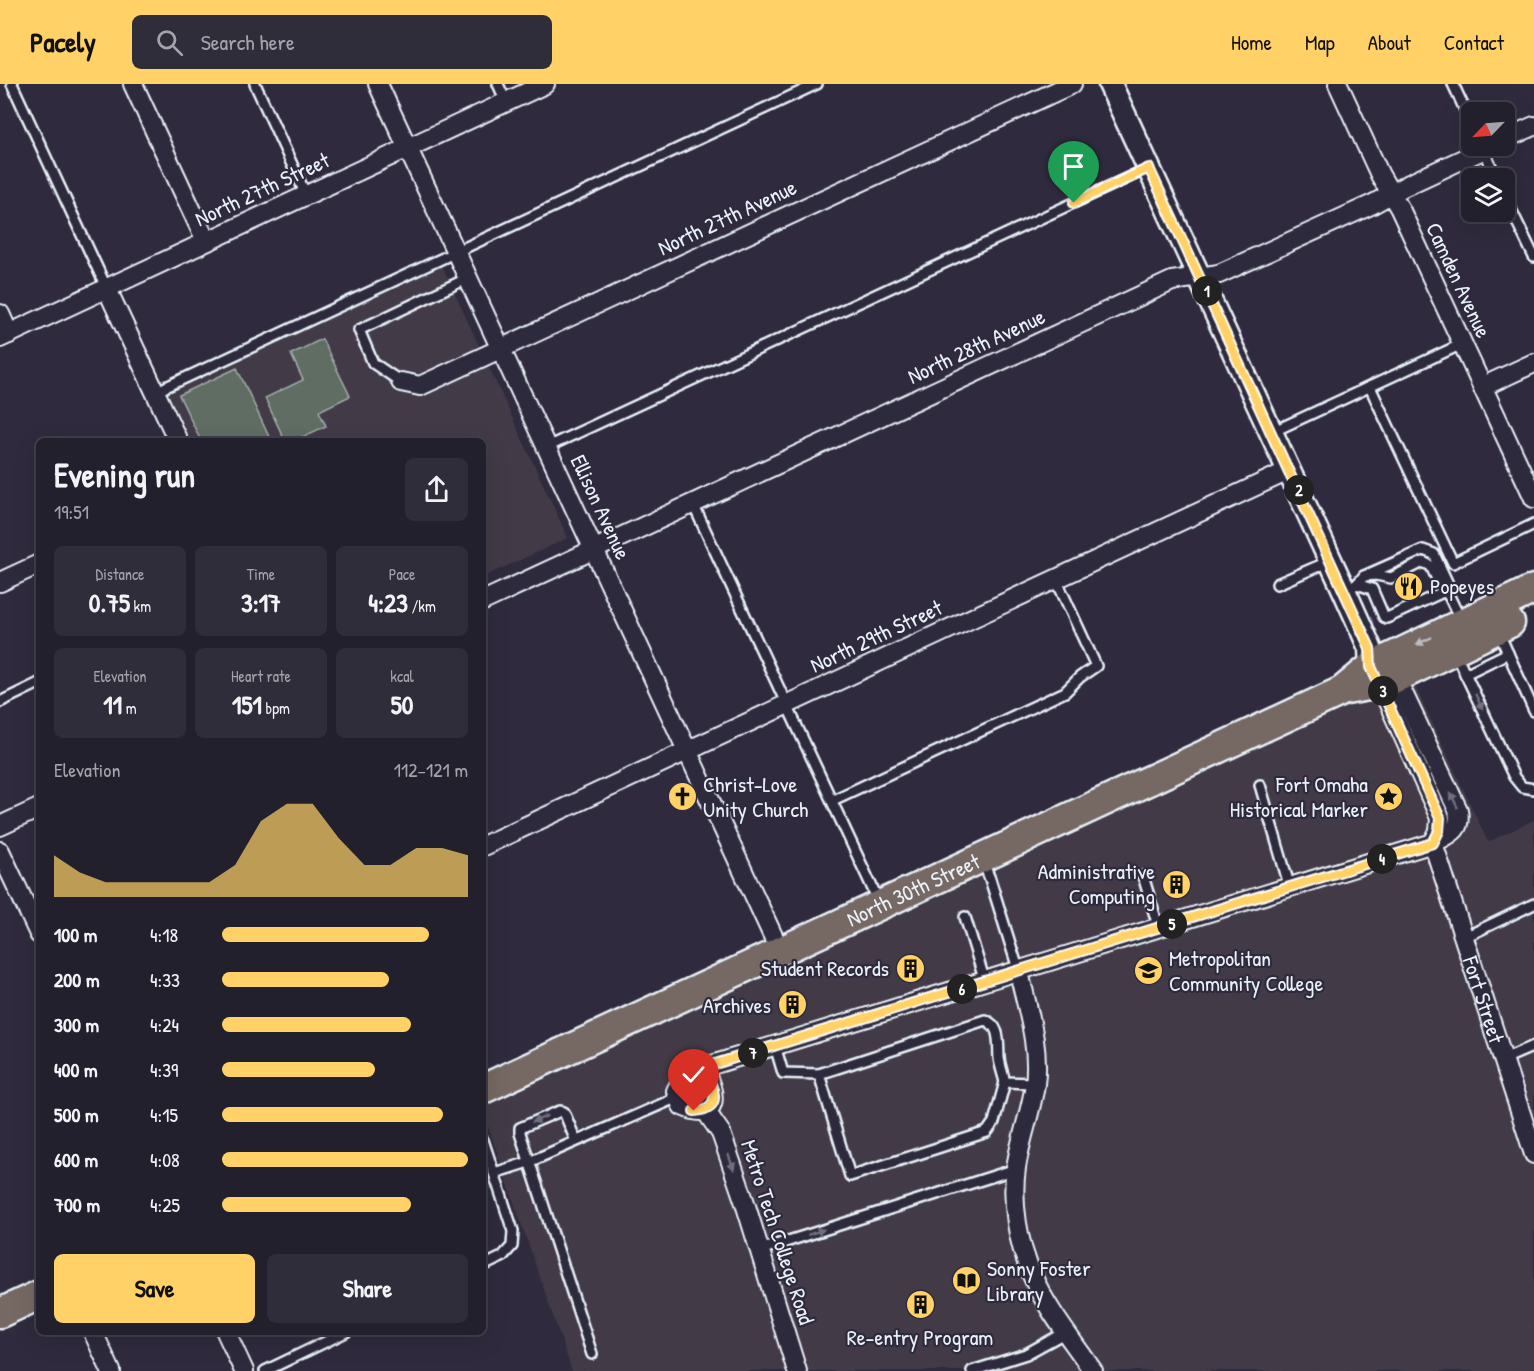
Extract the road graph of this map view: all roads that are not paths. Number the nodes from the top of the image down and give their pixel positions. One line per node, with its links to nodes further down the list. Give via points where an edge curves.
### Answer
1 (12, 84): 27 (lane)
2 (133, 84): 22 (street)
3 (255, 84): 20 (lane)
4 (378, 84): 16 (street, Ellison Avenue)
5 (498, 84): 12 (lane)
6 (544, 84): 12 (street, North 27th Street)
7 (817, 84): 23 (lane)
8 (1072, 84): 31 (street, North 27th Avenue)
9 (1110, 84): 18 (street, Fort Street)
10 (1338, 84): 19 (street, Camden Avenue)
11 (1453, 84): 13 (lane)
12 (506, 102): 16 (street, North 27th Street)
13 (1462, 102)
14 (1534, 126): 15 (street)
15 (1515, 134)
16 (407, 148): 20 (street, North 27th Street); 23 (street, Ellison Avenue)
17 (1467, 156): 19 (street, North 28th Avenue)
18 (1149, 168): 25 (street, Fort Street); 39 (lane)
19 (1391, 194): 25 (street, North 28th Avenue, via 1220,274); 30 (street, Camden Avenue)
20 (306, 195): 22 (street, North 27th Street)
21 (1515, 218): 24 (lane)
22 (206, 242): 27 (street, North 27th Street)
23 (456, 252): 26 (street, Ellison Avenue); 36 (lane)
24 (1534, 257)
25 (1200, 276): 37 (street, Fort Street); 42 (street, North 28th Avenue, via 1172,281)
26 (468, 278): 31 (street, Ellison Avenue); 33 (lane, via 358,330 373,363)
27 (107, 289): 29 (street, North 27th Street); 36 (street)
28 (0, 314): 29 (street)
29 (5, 336)
30 (1462, 344): 34 (lane); 35 (street, Camden Avenue)
31 (501, 349): 33 (street, North 27th Avenue, via 420,386); 39 (street, Ellison Avenue)
32 (1534, 363): 35 (street)
33 (401, 382)
34 (1370, 387): 37 (lane); 43 (lane, via 1453,563)
35 (1482, 387): 41 (street, Camden Avenue)
36 (155, 392): 38 (street)
37 (1272, 432): 40 (street, Fort Street)
38 (176, 438)
39 (547, 447): 44 (street, Ellison Avenue)
40 (1290, 470): 45 (street, Fort Street); 47 (street, North 29th Street)
41 (1534, 498)
42 (693, 504): 44 (street, North 28th Avenue); 60 (lane)
43 (1534, 524)
44 (594, 550): 53 (street, North 28th Avenue); 62 (street, Ellison Avenue)
45 (1331, 561): 49 (lane); 50 (street, Fort Street)
46 (36, 565): 48 (street)
47 (1056, 579): 60 (street, North 29th Street); 65 (lane, via 1096,666 1065,692)
48 (0, 582)
49 (1277, 584)
50 (1351, 587): 52 (lane, via 1372,589 1387,618); 52 (lane, via 1364,576 1391,578 1423,562 1431,566); 57 (street, Fort Street)
51 (1534, 589): 56 (highway, North 30th Street)
52 (1445, 593): 56 (lane)
53 (486, 600)
54 (1534, 611): 55 (highway, North 30th Street)
55 (1503, 641): 56 (highway, North 30th Street); 61 (lane)
56 (1461, 649): 57 (highway, North 30th Street); 64 (lane, one-way to 64, via 1514,777 1522,787)
57 (1381, 667): 68 (street, Fort Street, via 1440,818); 71 (highway, North 30th Street, via 1342,691)
58 (36, 684): 59 (lane)
59 (0, 702)
60 (787, 705): 62 (street, North 29th Street); 65 (lane)
61 (1534, 711)
62 (687, 751): 69 (street, North 29th Street); 80 (street, Ellison Avenue)
63 (1260, 785): 73 (lane)
64 (1534, 789)
65 (832, 800): 74 (lane)
66 (36, 809): 67 (street)
67 (0, 826)
68 (1433, 843): 73 (street); 79 (street, Fort Street)
69 (486, 845)
70 (0, 851): 77 (street)
71 (981, 858): 74 (highway, North 30th Street); 81 (lane)
72 (1143, 876): 78 (lane)
73 (1290, 888): 78 (street)
74 (880, 904): 80 (highway, North 30th Street)
75 (1534, 904): 79 (lane)
76 (965, 917): 82 (lane)
77 (36, 928)
78 (1159, 928): 81 (street)
79 (1465, 937): 85 (street, Fort Street)
80 (780, 951): 90 (highway, North 30th Street)
81 (1019, 972): 82 (street); 89 (street, via 1035,1043)
82 (985, 982): 83 (street)
83 (775, 1046): 86 (street); 87 (lane, via 783,1073)
84 (1534, 1046): 85 (lane)
85 (1504, 1059): 95 (street, Fort Street)
86 (702, 1068): 91 (street, via 680,1081); 92 (street, via 712,1083 714,1095)
87 (819, 1074): 88 (lane, via 985,1020 997,1032); 88 (lane, via 850,1176 987,1132 994,1122)
88 (1005, 1082): 89 (lane)
89 (1035, 1083): 97 (street)
90 (486, 1088)
91 (678, 1097): 92 (street, via 682,1106); 93 (lane)
92 (705, 1110): 99 (street, Metro Tech College Road, one-way to 99, via 720,1133)
93 (576, 1141): 96 (lane); 96 (lane, one-way to 96, via 564,1112 540,1119 520,1128)
94 (486, 1149): 98 (lane)
95 (1534, 1154)
96 (529, 1162): 98 (lane); 107 (lane)
97 (1016, 1169): 99 (lane, one-way to 97); 103 (street, via 1015,1198 1025,1256 1044,1299)
98 (494, 1173): 100 (lane, via 513,1231 512,1246)
99 (760, 1250): 111 (street, Metro Tech College Road)
100 (486, 1264)
101 (36, 1296): 102 (highway)
102 (0, 1313)
103 (1066, 1332): 112 (lane, via 1026,1354); 113 (street)
104 (94, 1335): 108 (street)
105 (227, 1335): 109 (street)
106 (340, 1335): 110 (lane)
107 (592, 1354)
108 (111, 1371)
109 (244, 1371)
110 (265, 1371)
111 (797, 1371)
112 (972, 1371)
113 (1093, 1371)

